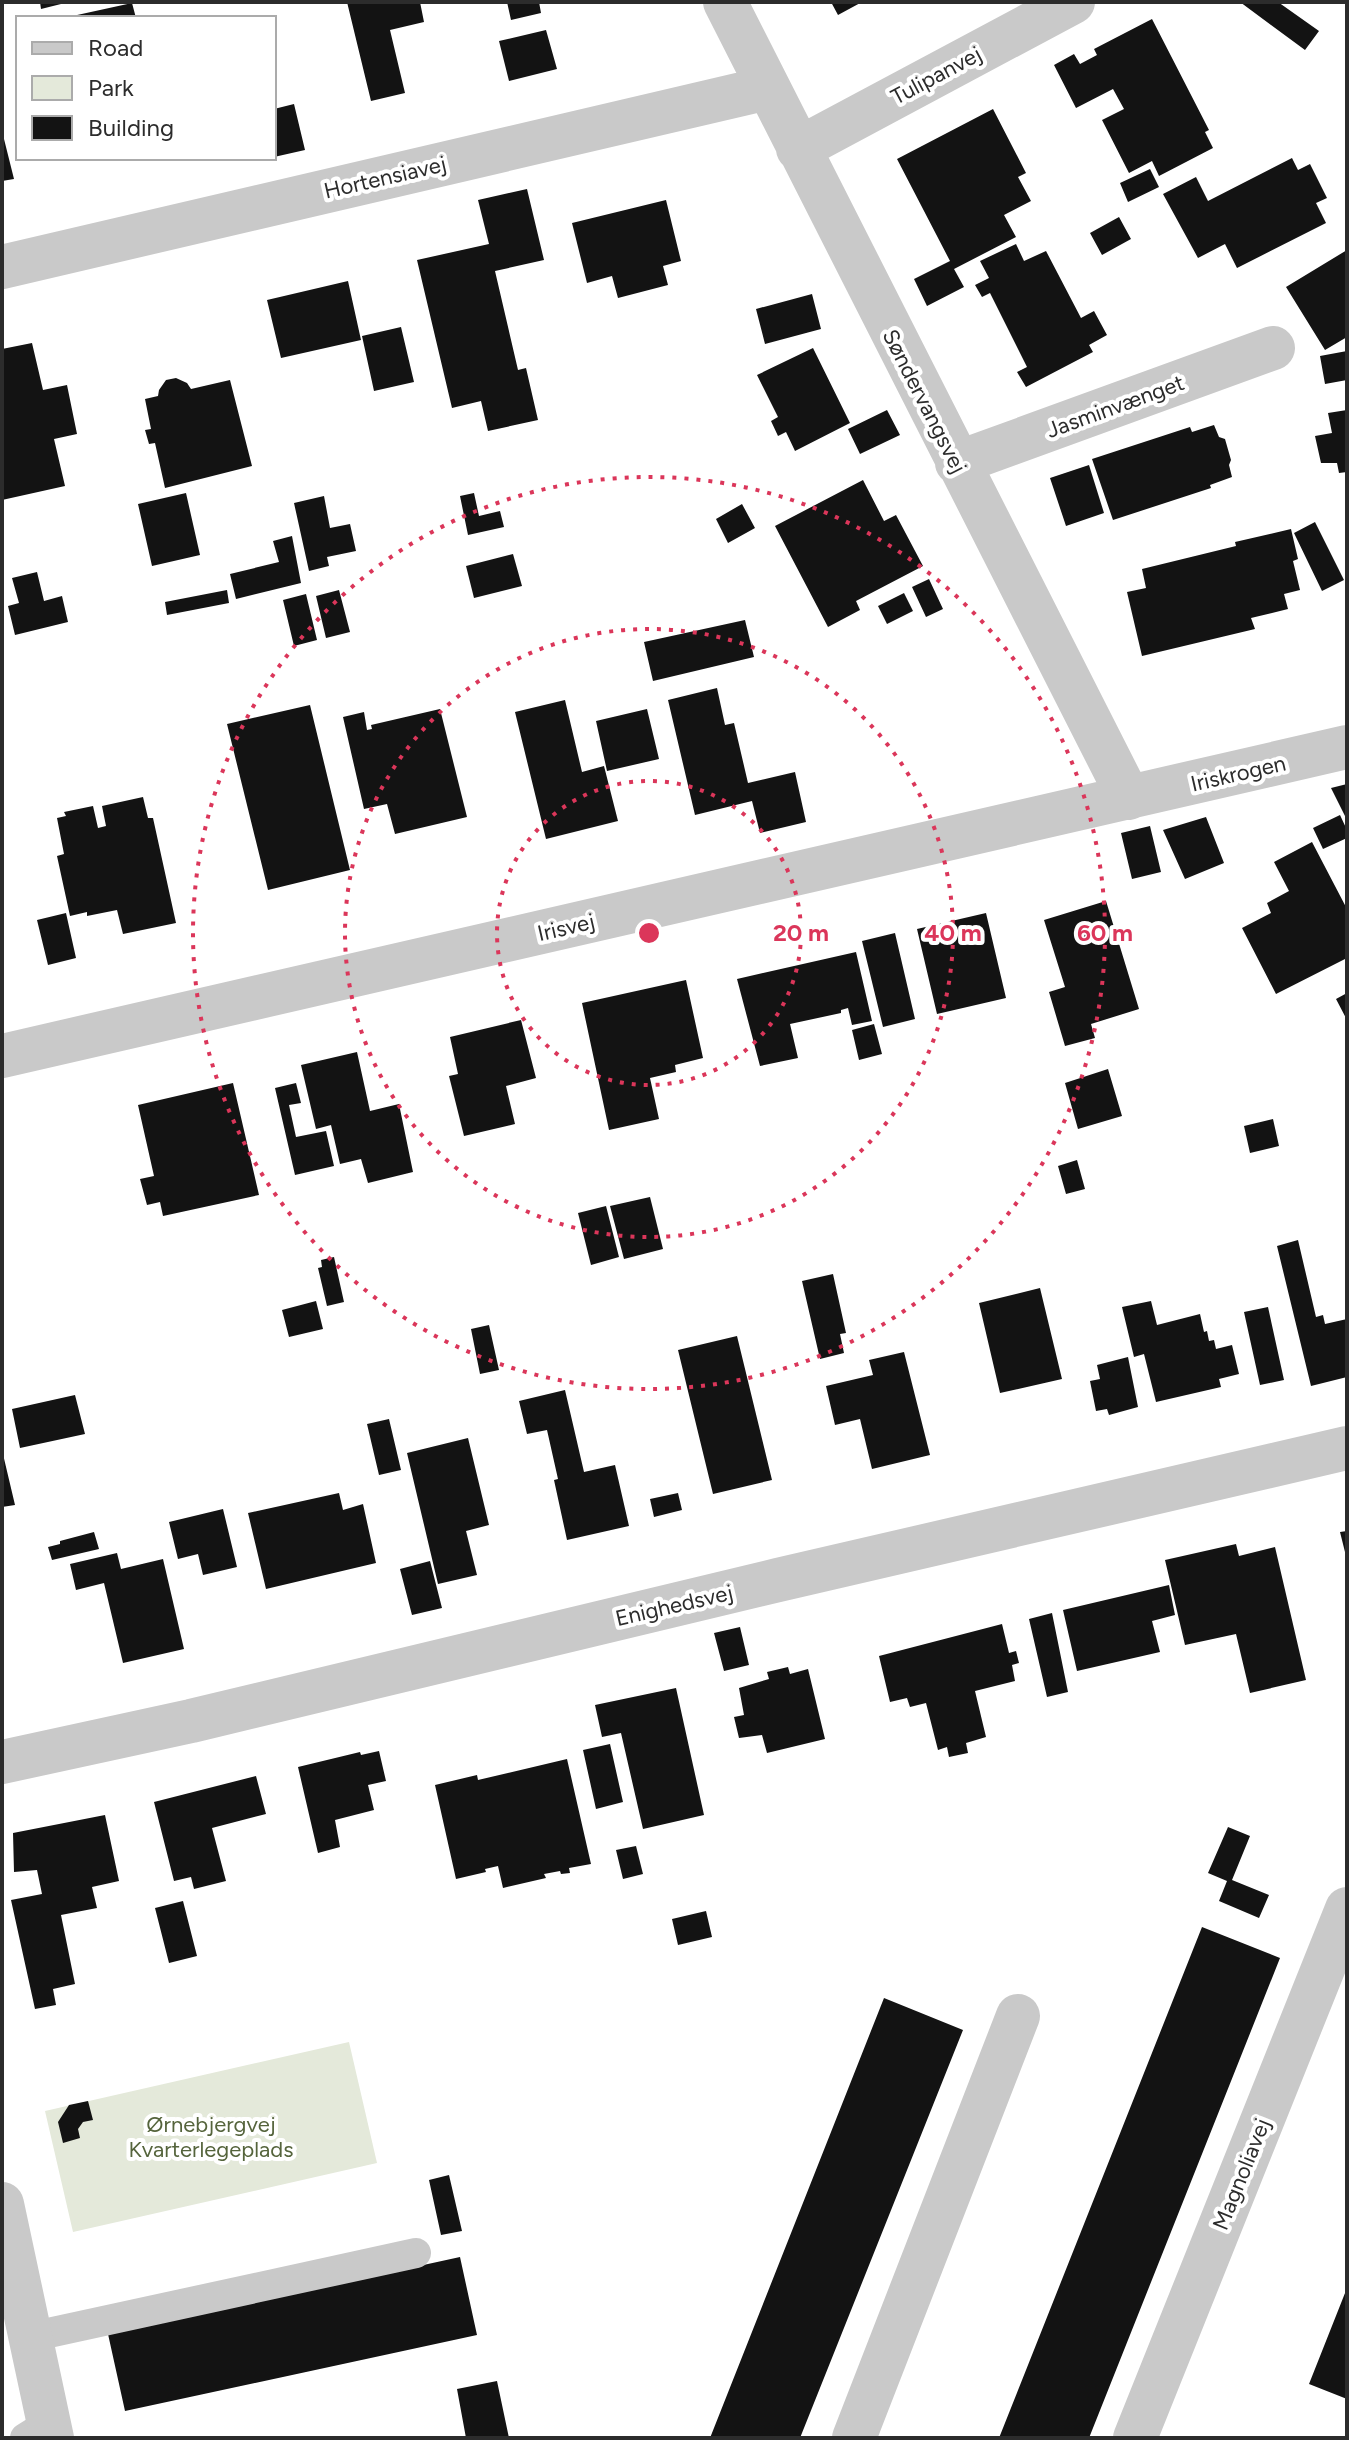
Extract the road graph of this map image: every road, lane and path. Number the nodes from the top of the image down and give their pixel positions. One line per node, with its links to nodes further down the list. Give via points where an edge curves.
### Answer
1 (725, 2): 3 (street, Søndervangsvej)
2 (1073, 2): 4 (street, Tulipanvej)
3 (768, 88): 4 (street, Søndervangsvej); 5 (street, Hortensiavej)
4 (798, 149): 7 (street, Søndervangsvej)
5 (2, 267)
6 (1273, 348): 7 (street, Jasminvænget)
7 (957, 463): 9 (street, Søndervangsvej)
8 (1347, 747): 9 (street, Iriskrogen)
9 (1129, 798): 10 (street, Irisvej)
10 (2, 1056)
11 (1347, 1448): 12 (street, Enighedsvej)
12 (2, 1762)
13 (1347, 1909): 20 (street, Magnoliavej)
14 (1018, 2016): 19 (street)
15 (2, 2204): 17 (street)
16 (416, 2253): 17 (lane)
17 (30, 2337): 18 (street)
18 (42, 2433)
19 (854, 2438)
20 (1135, 2438)

